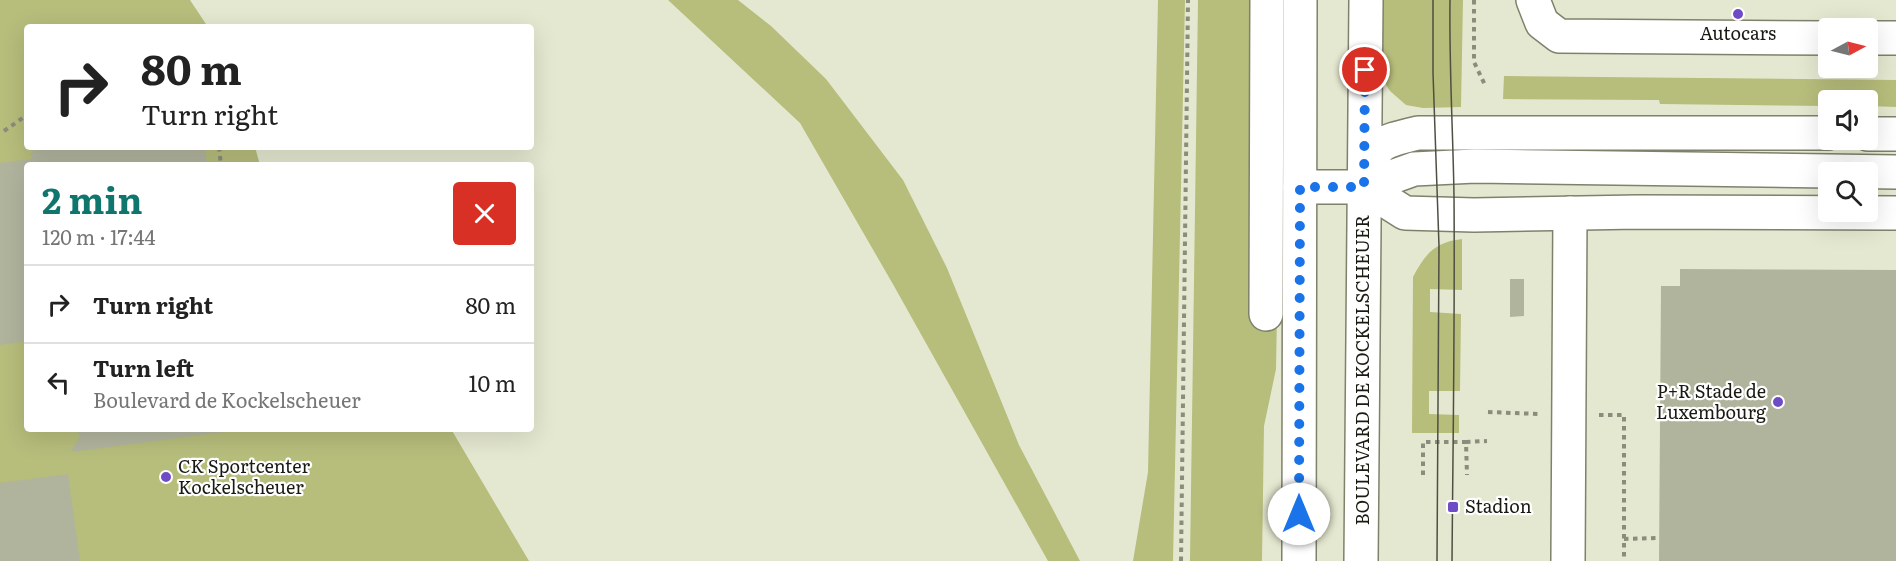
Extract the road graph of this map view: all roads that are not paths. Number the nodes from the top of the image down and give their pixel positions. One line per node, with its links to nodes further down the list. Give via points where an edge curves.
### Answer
1 (1267, 0): 16 (main road)
2 (1300, 0): 12 (main road)
3 (1365, 0): 13 (main road, BOULEVARD DE KOCKELSCHEUER)
4 (1533, 0): 5 (main road, via 1542,23 1559,36)
5 (1818, 38)
6 (1878, 38): 7 (main road)
7 (1896, 38)
8 (1818, 133): 13 (main road, via 1418,133 1381,144 1373,154)
9 (1878, 134): 10 (main road)
10 (1896, 134)
11 (1896, 172): 13 (main road, via 1475,166 1414,169)
12 (1300, 187): 13 (main road); 17 (main road)
13 (1364, 187): 14 (main road, via 1405,213); 18 (main road, BOULEVARD DE KOCKELSCHEUER)
14 (1570, 213): 15 (main road); 19 (main road)
15 (1896, 213)
16 (1266, 314)
17 (1299, 561)
18 (1361, 561)
19 (1568, 561)

